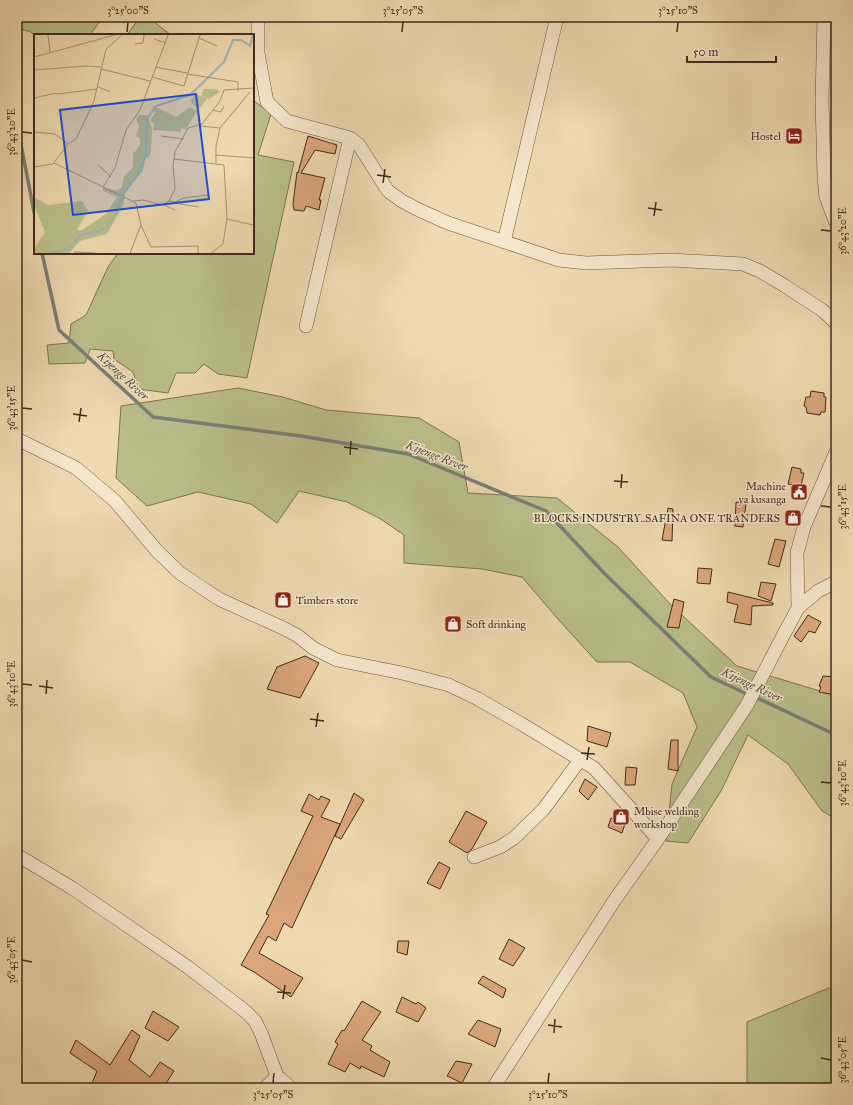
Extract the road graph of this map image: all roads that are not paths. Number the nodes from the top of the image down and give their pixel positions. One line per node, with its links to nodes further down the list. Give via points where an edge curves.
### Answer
1 (258, 17): 4 (street, via 258,53 268,102 287,121)
2 (557, 17): 6 (street)
3 (824, 17): 5 (street, via 824,177 826,196)
4 (350, 138): 6 (street, via 359,145 388,191 402,201 448,223); 8 (street)
5 (836, 223)
6 (504, 242): 7 (street, via 559,260 586,263 671,260 743,264 785,286)
7 (836, 321)
8 (306, 326)
9 (17, 439): 13 (street, via 76,468 115,501 157,551 180,573 219,599 283,628 337,660 408,674 456,688)
10 (836, 452): 12 (street, via 804,527 797,553)
11 (836, 582): 12 (street, via 818,591)
12 (798, 608): 14 (street, via 747,705)
13 (580, 760): 14 (street, via 603,777); 16 (street, via 543,810 514,838 500,847)
14 (658, 839): 20 (street, via 616,898)
15 (17, 855): 17 (street, via 125,924 245,1011 262,1033)
16 (474, 857)
17 (277, 1076): 18 (street); 19 (street)
18 (265, 1088)
19 (291, 1088)
20 (493, 1088)

